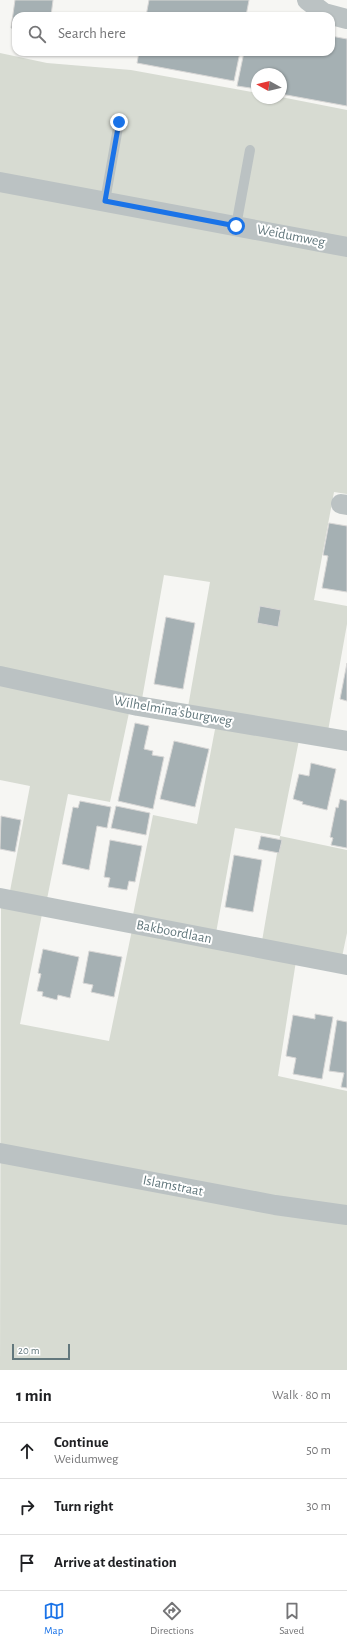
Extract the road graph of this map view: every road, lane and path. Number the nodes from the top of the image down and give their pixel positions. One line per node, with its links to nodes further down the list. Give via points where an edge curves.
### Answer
1 (307, 0): 2 (street)
2 (323, 12)
3 (335, 16): 4 (street)
4 (347, 19)
5 (119, 122): 8 (lane)
6 (250, 150): 9 (lane)
7 (0, 182): 8 (street, Weidumweg)
8 (105, 201): 9 (street, Weidumweg)
9 (236, 226): 10 (street, Weidumweg)
10 (347, 247)
11 (0, 676): 12 (street, Wilhelmina'sburgweg, via 138,706)
12 (347, 741)
13 (0, 898): 14 (street, Bakboordlaan)
14 (347, 965)
15 (0, 1153): 16 (street, Islamstraat, via 275,1205)
16 (347, 1215)

